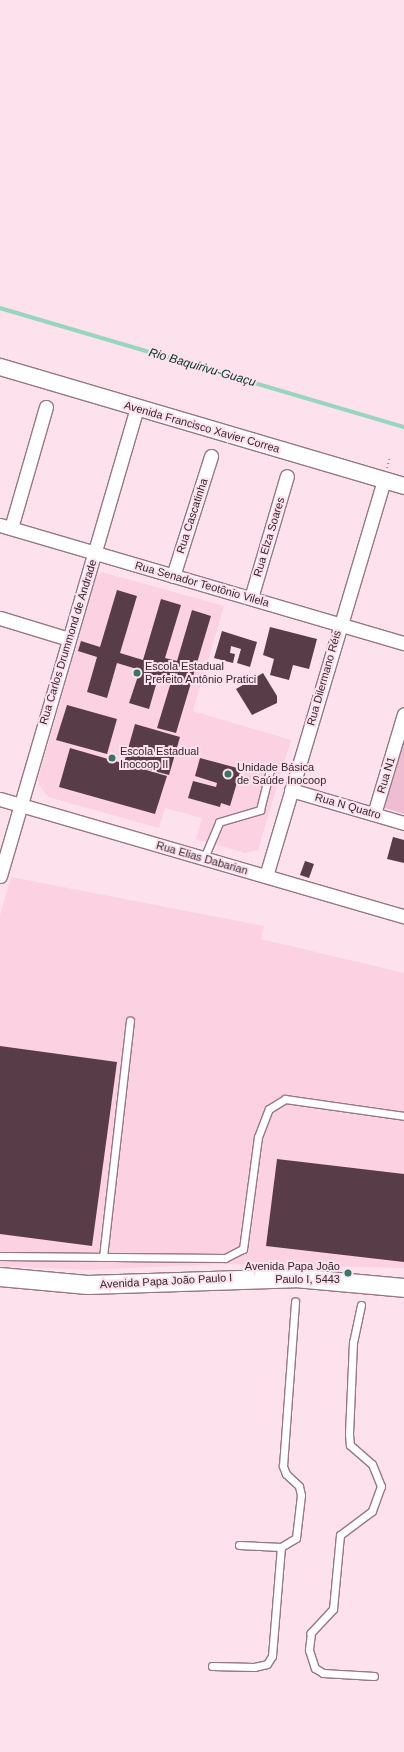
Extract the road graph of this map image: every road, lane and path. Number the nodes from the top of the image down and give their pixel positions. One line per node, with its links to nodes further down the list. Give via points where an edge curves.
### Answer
1 (0, 367): 3 (street, Avenida Francisco Xavier Correa)
2 (46, 408): 8 (street)
3 (137, 408): 6 (street, Avenida Francisco Xavier Correa); 9 (street, Rua Carlos Drummond de Andrade)
4 (211, 456): 10 (street, Rua Cascatinha)
5 (288, 476): 11 (street, Rua Elza Soares)
6 (384, 480): 7 (street, Avenida Francisco Xavier Correa); 13 (street, Rua Dilermano Réis)
7 (404, 486)
8 (5, 527): 9 (street, Rua Senador Teotônio Vilela)
9 (95, 553): 10 (street, Rua Senador Teotônio Vilela); 14 (street, Rua Carlos Drummond de Andrade)
10 (173, 576): 11 (street, Rua Senador Teotônio Vilela)
11 (251, 598): 13 (street, Rua Senador Teotônio Vilela)
12 (0, 618): 14 (street)
13 (339, 624): 15 (street, Rua Senador Teotônio Vilela); 19 (street, Rua Dilermano Réis)
14 (69, 639): 21 (street, Rua Carlos Drummond de Andrade)
15 (404, 643)
16 (404, 714): 17 (street, Rua N1)
17 (401, 737): 22 (street, Rua N1)
18 (270, 770): 24 (lane, via 260,810 219,822)
19 (291, 790): 22 (street, Rua N Quatro); 26 (street, Rua Dilermano Réis)
20 (0, 799): 21 (street, Rua Elias Dabarian)
21 (21, 805): 24 (street, Rua Elias Dabarian); 25 (street, Rua Carlos Drummond de Andrade)
22 (374, 814): 23 (street, Rua N Quatro)
23 (404, 823)
24 (204, 858): 26 (street, Rua Elias Dabarian)
25 (0, 876)
26 (266, 876): 27 (street, Rua Elias Dabarian)
27 (404, 916)
28 (130, 1021): 31 (lane)
29 (404, 1116): 31 (lane, via 285,1098 269,1109 258,1137 243,1249 225,1258)
30 (0, 1256): 31 (lane)
31 (103, 1257)
32 (0, 1277): 33 (main road, Avenida Papa João Paulo I, via 88,1285 295,1278)
33 (404, 1288)
34 (295, 1301): 37 (lane, via 283,1466 286,1474 299,1486 301,1495 296,1538)
35 (361, 1305): 39 (lane, via 353,1342 350,1444 372,1464 381,1486 372,1511 340,1535 333,1609 312,1633 309,1650 315,1668 323,1672)
36 (239, 1545): 37 (lane)
37 (281, 1547): 38 (lane, via 272,1656 267,1664 254,1667)
38 (212, 1666)
39 (374, 1676)

